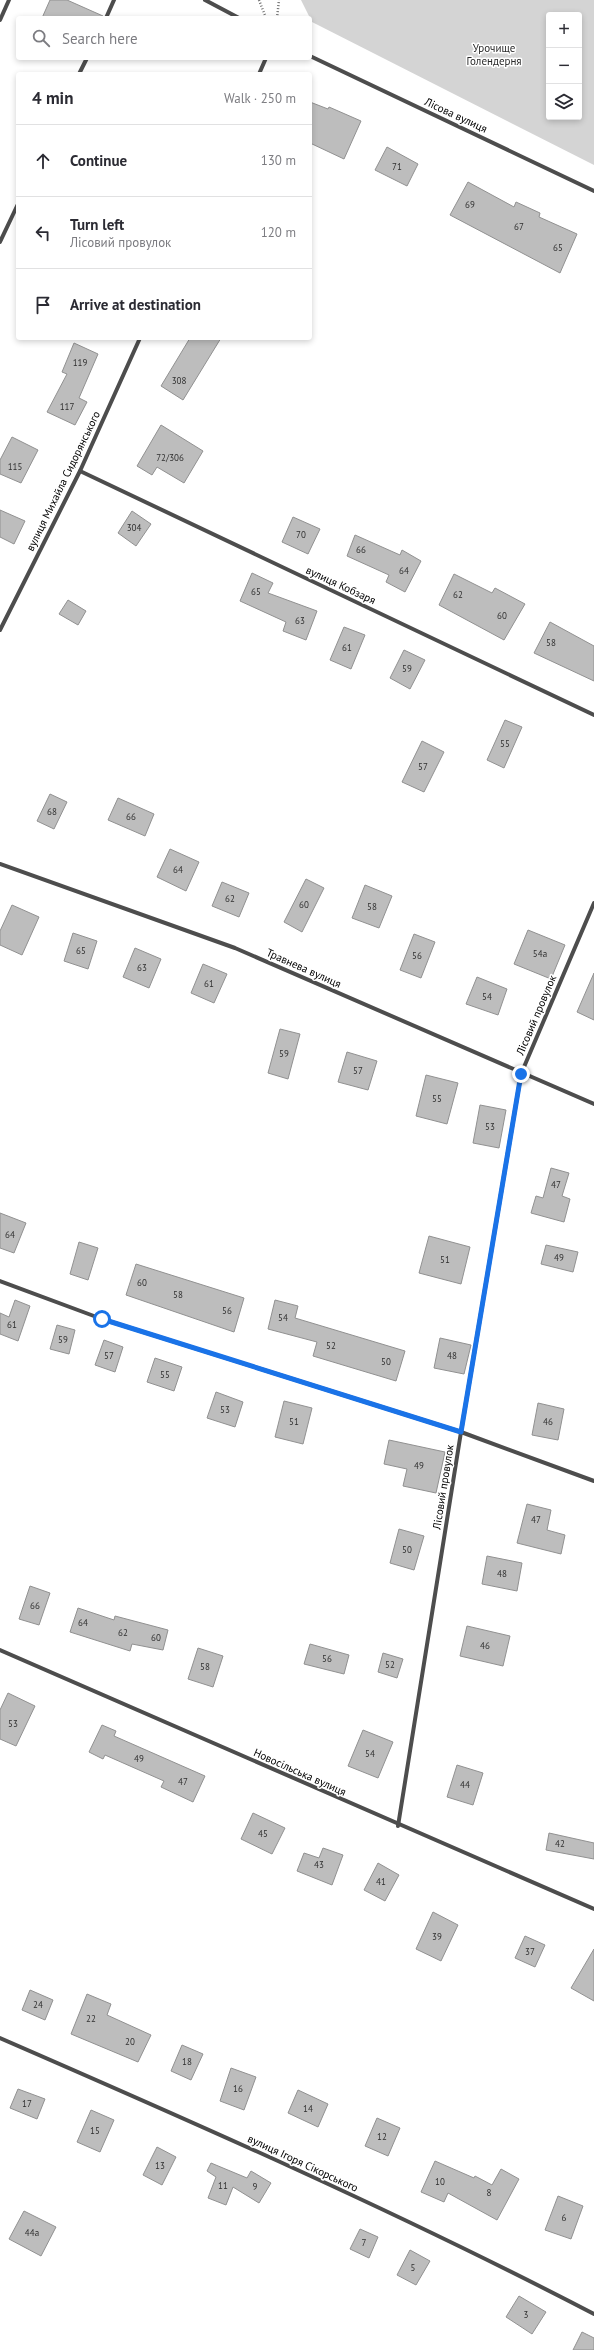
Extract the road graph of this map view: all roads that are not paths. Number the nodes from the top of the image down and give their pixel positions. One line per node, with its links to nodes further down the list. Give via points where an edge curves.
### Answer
1 (9, 0): 6 (street)
2 (114, 0): 4 (street)
3 (205, 0): 5 (street)
4 (107, 16)
5 (235, 16)
6 (0, 20)
7 (312, 57): 12 (street, Лісова вулиця)
8 (86, 60): 10 (street)
9 (265, 60): 11 (street)
10 (80, 72)
11 (260, 72)
12 (594, 191)
13 (16, 208): 14 (street)
14 (0, 242)
15 (139, 340): 16 (street, вулиця Михайла Сидорянського)
16 (80, 471): 17 (street, вулиця Михайла Сидорянського); 18 (street, вулиця Кобзаря)
17 (0, 630)
18 (594, 715)
19 (0, 864): 21 (street, Травнева вулиця, via 235,948)
20 (594, 903): 21 (street, Лісовий провулок)
21 (521, 1074): 22 (street, Травнева вулиця); 24 (street, Лісовий провулок)
22 (594, 1104)
23 (0, 1281): 24 (street, via 102,1319)
24 (461, 1432): 25 (street); 27 (street, Лісовий провулок)
25 (594, 1481)
26 (0, 1650): 27 (street, Новосільська вулиця)
27 (398, 1826): 28 (street, Новосільська вулиця)
28 (594, 1909)
29 (0, 2038): 30 (street, вулиця Ігоря Сікорського, via 214,2131 464,2248)
30 (594, 2314)

